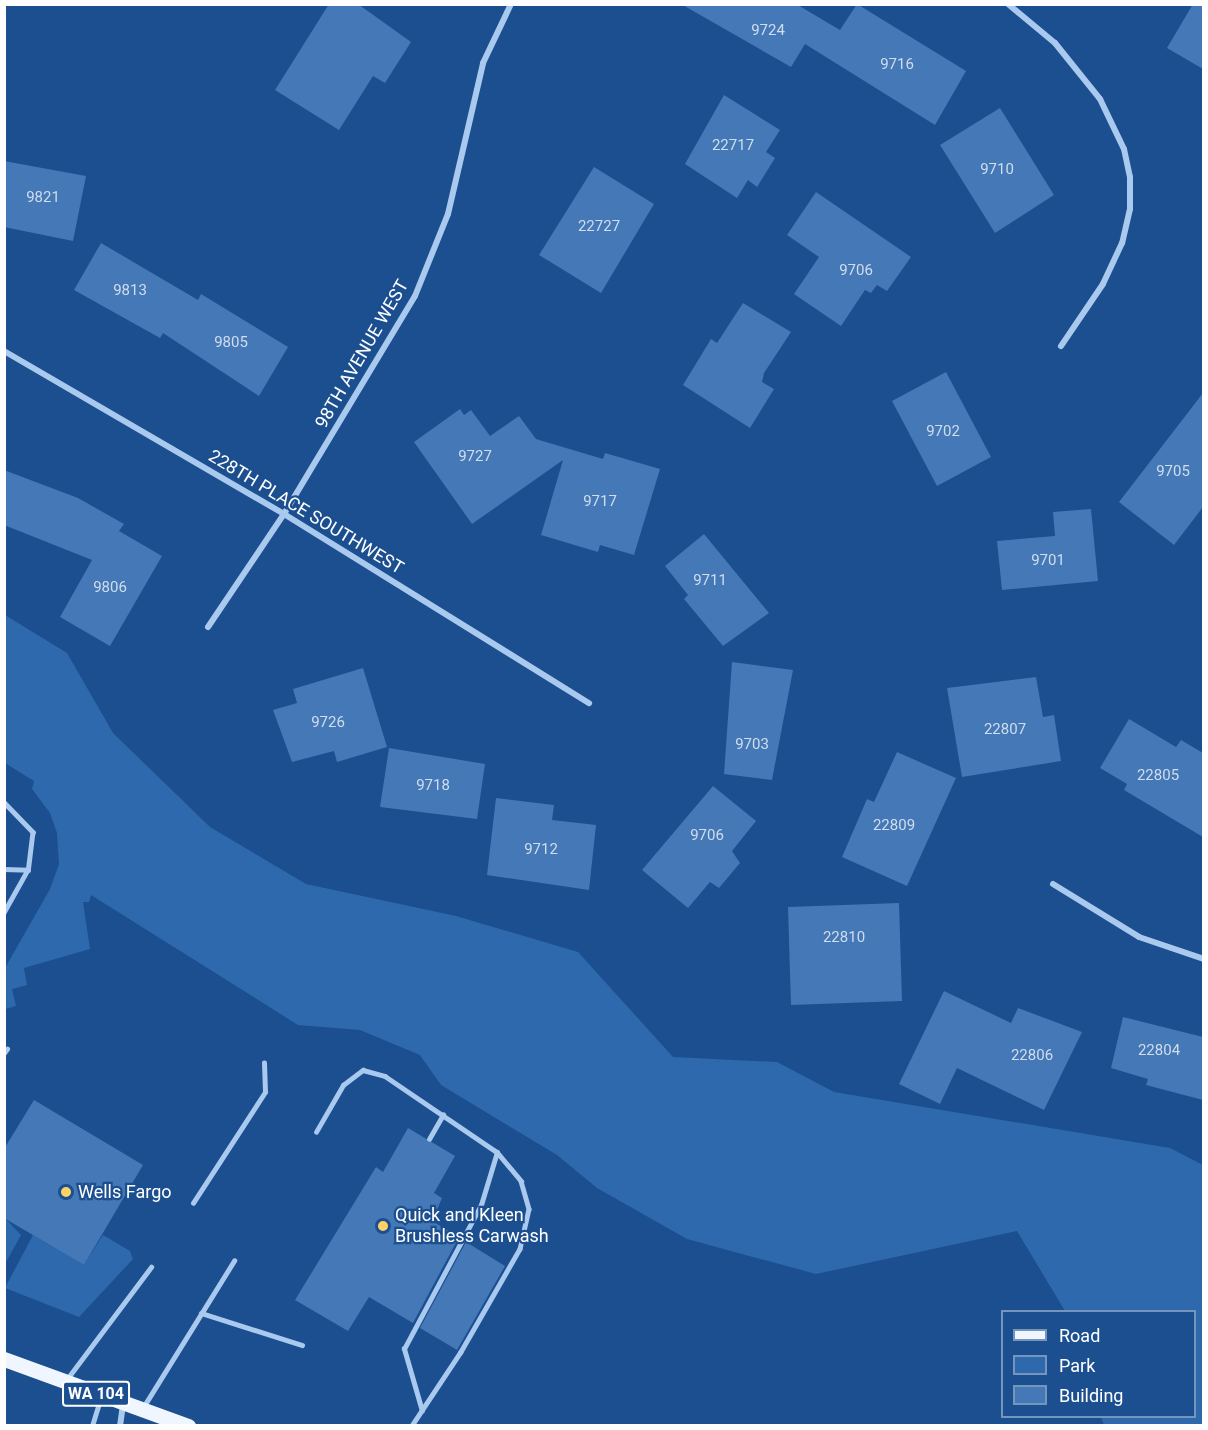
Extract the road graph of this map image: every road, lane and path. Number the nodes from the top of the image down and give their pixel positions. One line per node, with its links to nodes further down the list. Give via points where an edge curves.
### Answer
1 (511, 4): 5 (street, 98TH AVENUE WEST, via 483,63 448,214 415,296)
2 (1008, 4): 3 (street, via 1055,43 1100,99 1124,149 1130,177 1130,208 1122,243 1103,284)
3 (1061, 346)
4 (4, 351): 5 (street, 228TH PLACE SOUTHWEST)
5 (284, 514): 6 (street, 98TH AVENUE WEST); 7 (street, 228TH PLACE SOUTHWEST)
6 (208, 627)
7 (589, 703)
8 (4, 802): 10 (lane, via 33,832)
9 (4, 869): 10 (lane)
10 (28, 870): 12 (lane)
11 (1053, 884): 13 (street, via 1139,937)
12 (4, 913)
13 (1203, 959)
14 (264, 1063): 19 (lane, via 265,1092)
15 (442, 1115): 16 (lane, via 385,1076 363,1070 343,1084); 17 (lane); 18 (lane)
16 (316, 1132)
17 (429, 1139)
18 (497, 1152): 29 (lane, via 481,1205 404,1349); 29 (lane, via 521,1181 529,1209 520,1249)
19 (193, 1203)
20 (234, 1261): 22 (lane)
21 (151, 1267): 25 (lane)
22 (201, 1313): 23 (lane); 28 (lane)
23 (302, 1345)
24 (4, 1359): 25 (main road, WA 104)
25 (64, 1383): 26 (main road, WA 104)
26 (101, 1396): 27 (main road, WA 104); 30 (lane)
27 (123, 1405): 28 (main road, WA 104); 31 (street)
28 (141, 1411): 32 (main road, WA 104)
29 (422, 1411): 33 (lane)
30 (92, 1425)
31 (120, 1425)
32 (188, 1425)
33 (412, 1425)

